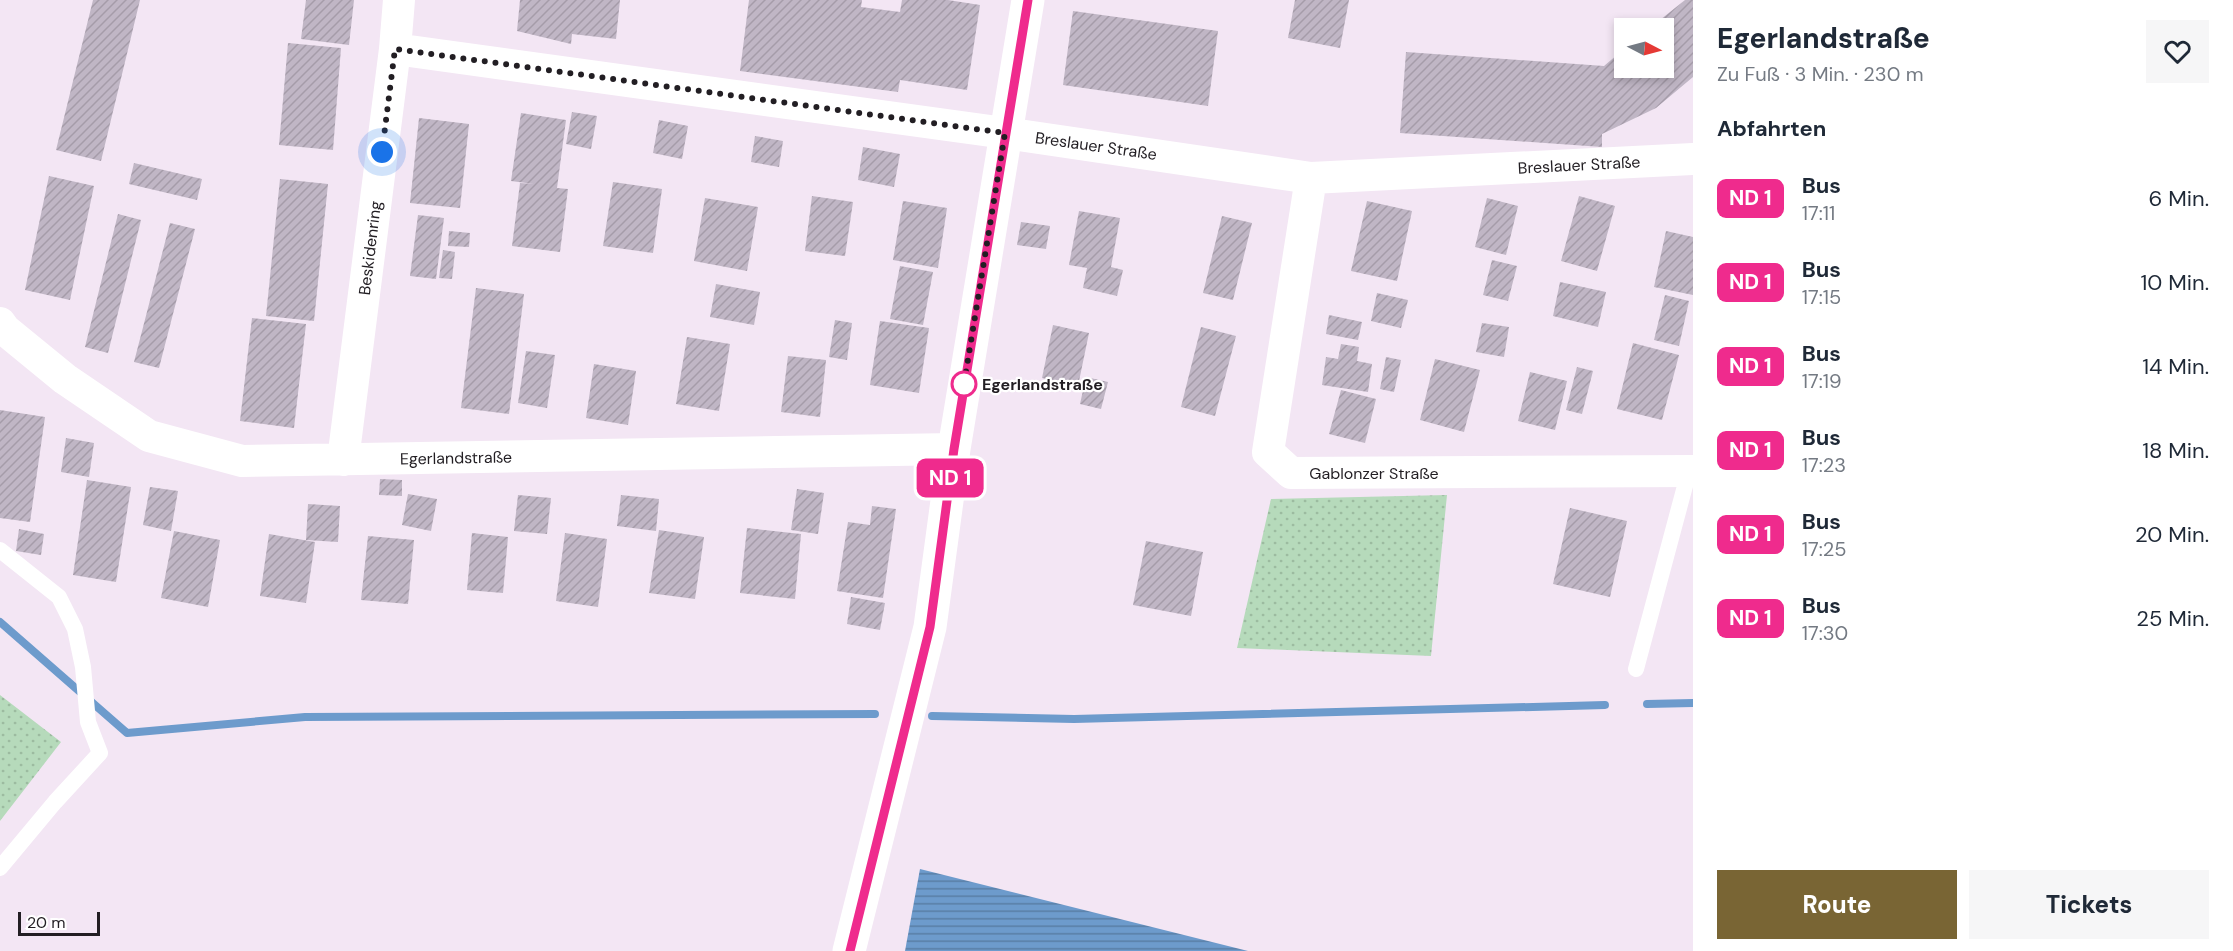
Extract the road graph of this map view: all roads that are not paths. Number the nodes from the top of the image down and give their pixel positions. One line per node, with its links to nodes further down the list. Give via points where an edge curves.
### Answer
1 (399, 0): 3 (street, Beskidenring)
2 (1028, 0): 4 (street)
3 (395, 49): 4 (street, Breslauer Straße); 9 (street, Beskidenring)
4 (1005, 133): 6 (street, Breslauer Straße); 8 (street)
5 (1693, 159): 6 (street, Breslauer Straße)
6 (1311, 178): 10 (street, Gablonzer Straße, via 1268,452 1291,473)
7 (0, 323): 9 (street, Egerlandstraße, via 65,379 149,436 242,461)
8 (954, 449): 9 (street, Egerlandstraße); 14 (street, via 930,627)
9 (343, 460)
10 (1692, 467): 12 (lane)
11 (0, 550): 13 (lane, via 59,597 75,629 88,722 100,753)
12 (1636, 669)
13 (0, 868)
14 (849, 951)

